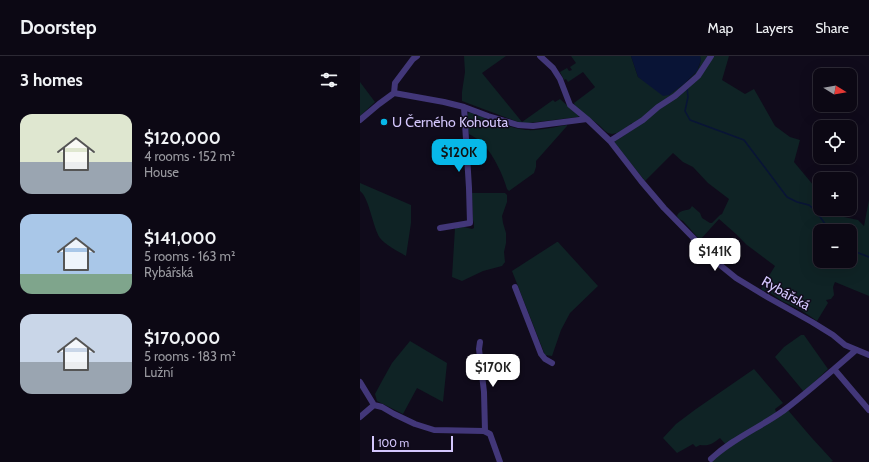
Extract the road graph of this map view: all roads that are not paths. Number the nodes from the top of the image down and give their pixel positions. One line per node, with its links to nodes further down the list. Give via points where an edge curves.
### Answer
1 (417, 56): 4 (street, via 395,83)
2 (540, 56): 6 (street, Rybářská, via 560,78 570,105)
3 (711, 56): 8 (street, via 698,76 675,96)
4 (394, 93): 5 (street); 7 (street)
5 (464, 107): 6 (street, via 518,125 533,126); 9 (street, via 470,223)
6 (587, 119): 8 (street, Rybářská)
7 (360, 120)
8 (610, 141): 12 (street, Rybářská, via 664,208 720,265 736,278)
9 (440, 228)
10 (515, 287): 14 (street, via 541,354 545,360)
11 (480, 342): 20 (street)
12 (856, 350): 13 (street, Rybářská); 15 (street)
13 (869, 355)
14 (552, 363)
15 (834, 369): 18 (street); 21 (street, via 782,412)
16 (360, 382): 17 (street)
17 (374, 405): 19 (street); 20 (street, via 434,430)
18 (869, 410)
19 (360, 417)
20 (487, 432): 22 (street)
21 (711, 459)
22 (500, 462)

